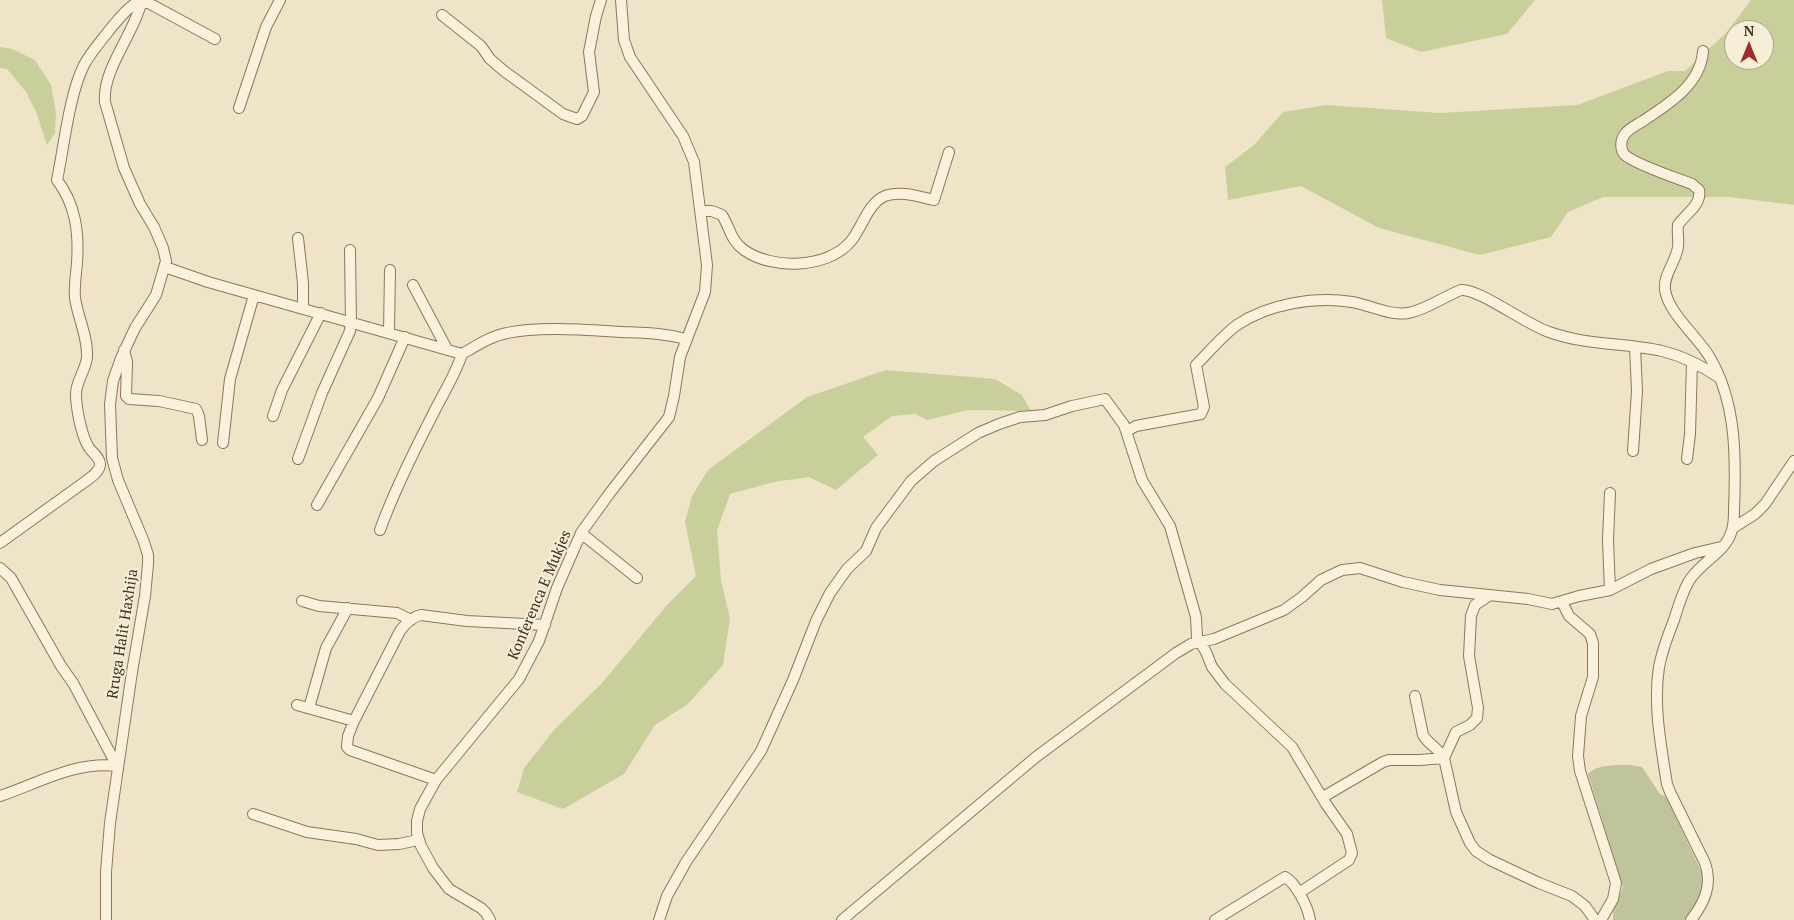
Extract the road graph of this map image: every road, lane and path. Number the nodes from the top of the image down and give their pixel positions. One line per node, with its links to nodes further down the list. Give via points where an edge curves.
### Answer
1 (142, 0): 6 (street); 13 (street, Rruga Halit Haxhija, via 104,94 124,168 154,227 165,255); 37 (street, via 125,12 84,65 57,180 72,207 78,232 76,299 87,358 76,392 77,404 87,445)
2 (280, 0): 8 (street, via 266,28)
3 (601, 0): 5 (street, via 589,52 594,92 577,120 563,114 504,71 481,46)
4 (621, 0): 10 (street, Konferenca E Mukjes, via 626,48 690,151 697,174)
5 (442, 15)
6 (215, 39)
7 (1703, 51): 28 (street, via 1701,65 1687,88 1629,130 1621,146 1631,159 1692,184 1699,190 1700,198 1678,225 1678,247 1665,290 1672,306 1703,346)
8 (239, 108)
9 (948, 152): 10 (street, via 934,200 909,195 885,196 871,209 851,241 823,260 798,264 756,256 744,251 732,238 722,215)
10 (700, 211): 22 (street, Konferenca E Mukjes, via 707,278 701,306)
11 (298, 238): 17 (street)
12 (350, 250): 19 (street)
13 (165, 267): 16 (street); 25 (street, Rruga Halit Haxhija, via 156,295)
14 (390, 270): 20 (street)
15 (413, 285): 24 (street)
16 (254, 295): 17 (street); 32 (street, via 230,379)
17 (303, 308): 18 (street)
18 (321, 313): 19 (street); 29 (street, via 282,390)
19 (351, 322): 20 (street); 35 (street)
20 (390, 332): 21 (street)
21 (405, 337): 24 (street); 40 (street, via 391,374)
22 (686, 339): 26 (street, via 664,333 574,329 521,331 494,337); 43 (street, Konferenca E Mukjes, via 669,417)
23 (1635, 347): 27 (street); 30 (street, via 1550,333 1468,290 1460,290 1417,310 1402,313 1343,301 1310,301 1268,310 1243,322 1196,365 1204,407 1201,414 1136,426); 33 (street, via 1637,398)
24 (447, 349): 26 (street)
25 (124, 350): 31 (street, via 126,396 196,409 200,416); 34 (street, Rruga Halit Haxhija, via 111,395)
26 (462, 354): 42 (street, via 455,374 420,438)
27 (1692, 362): 28 (street); 36 (street)
28 (1720, 378): 41 (street, via 1734,440)
29 (273, 416)
30 (1127, 431): 55 (street, via 1142,480 1174,538); 70 (street, via 1105,399 1045,415 1020,417 978,434 934,461 911,481 876,528 866,551 826,600 761,750 686,862 667,896)
31 (202, 440)
32 (223, 443)
33 (1633, 451)
34 (112, 454): 37 (street); 61 (street, Rruga Halit Haxhija, via 118,480 146,549 148,564)
35 (298, 458)
36 (1687, 458)
37 (98, 459): 44 (street, via 98,470 86,481)
38 (1794, 462): 41 (street, via 1765,504)
39 (1610, 493): 48 (street)
40 (316, 505)
41 (1733, 528): 45 (street)
42 (380, 530)
43 (581, 532): 47 (street); 54 (street, Konferenca E Mukjes)
44 (0, 542)
45 (1722, 547): 48 (street, via 1651,569); 76 (street, via 1696,571 1685,588 1661,656 1657,681 1667,784 1705,863 1708,876 1706,897)
46 (0, 568): 61 (street, via 11,578)
47 (637, 578)
48 (1610, 590): 51 (street)
49 (1490, 595): 51 (street, via 1545,604); 55 (street, via 1440,590 1366,570 1348,569 1328,575 1284,610); 60 (street, via 1475,604 1471,616 1469,656 1477,718 1456,732)
50 (302, 601): 52 (street)
51 (1562, 602): 75 (street, via 1569,616 1590,634 1593,642 1593,677 1581,716 1578,756 1616,883 1613,899)
52 (348, 608): 53 (street, via 397,613); 58 (street, via 326,648)
53 (411, 620): 54 (street, via 420,615); 59 (street, via 400,631)
54 (545, 625): 62 (street, Konferenca E Mukjes, via 519,679)
55 (1200, 642): 64 (street, via 1216,674 1292,747); 71 (street, via 1176,653 1036,757)
56 (1415, 696): 60 (street, via 1423,735)
57 (297, 705): 58 (street)
58 (309, 708): 59 (street)
59 (354, 720): 62 (street, via 347,742 350,750)
60 (1444, 758): 64 (street, via 1389,760); 74 (street, via 1456,812 1464,834 1476,851 1517,873 1572,896)
61 (117, 766): 63 (street, via 103,764 76,768); 68 (street, Rruga Halit Haxhija, via 108,845)
62 (436, 780): 66 (street, Konferenca E Mukjes, via 418,815)
63 (0, 796)
64 (1323, 797): 67 (street, via 1347,834 1351,858)
65 (253, 814): 66 (street, via 307,832 378,845)
66 (418, 840): 69 (street, Konferenca E Mukjes, via 449,889 481,908)
67 (1299, 893): 72 (street, via 1285,876); 73 (street)
68 (106, 920)
69 (490, 920)
70 (659, 920)
71 (842, 920)
72 (1215, 920)
73 (1310, 920)
74 (1595, 920)
75 (1601, 920)
76 (1691, 920)

